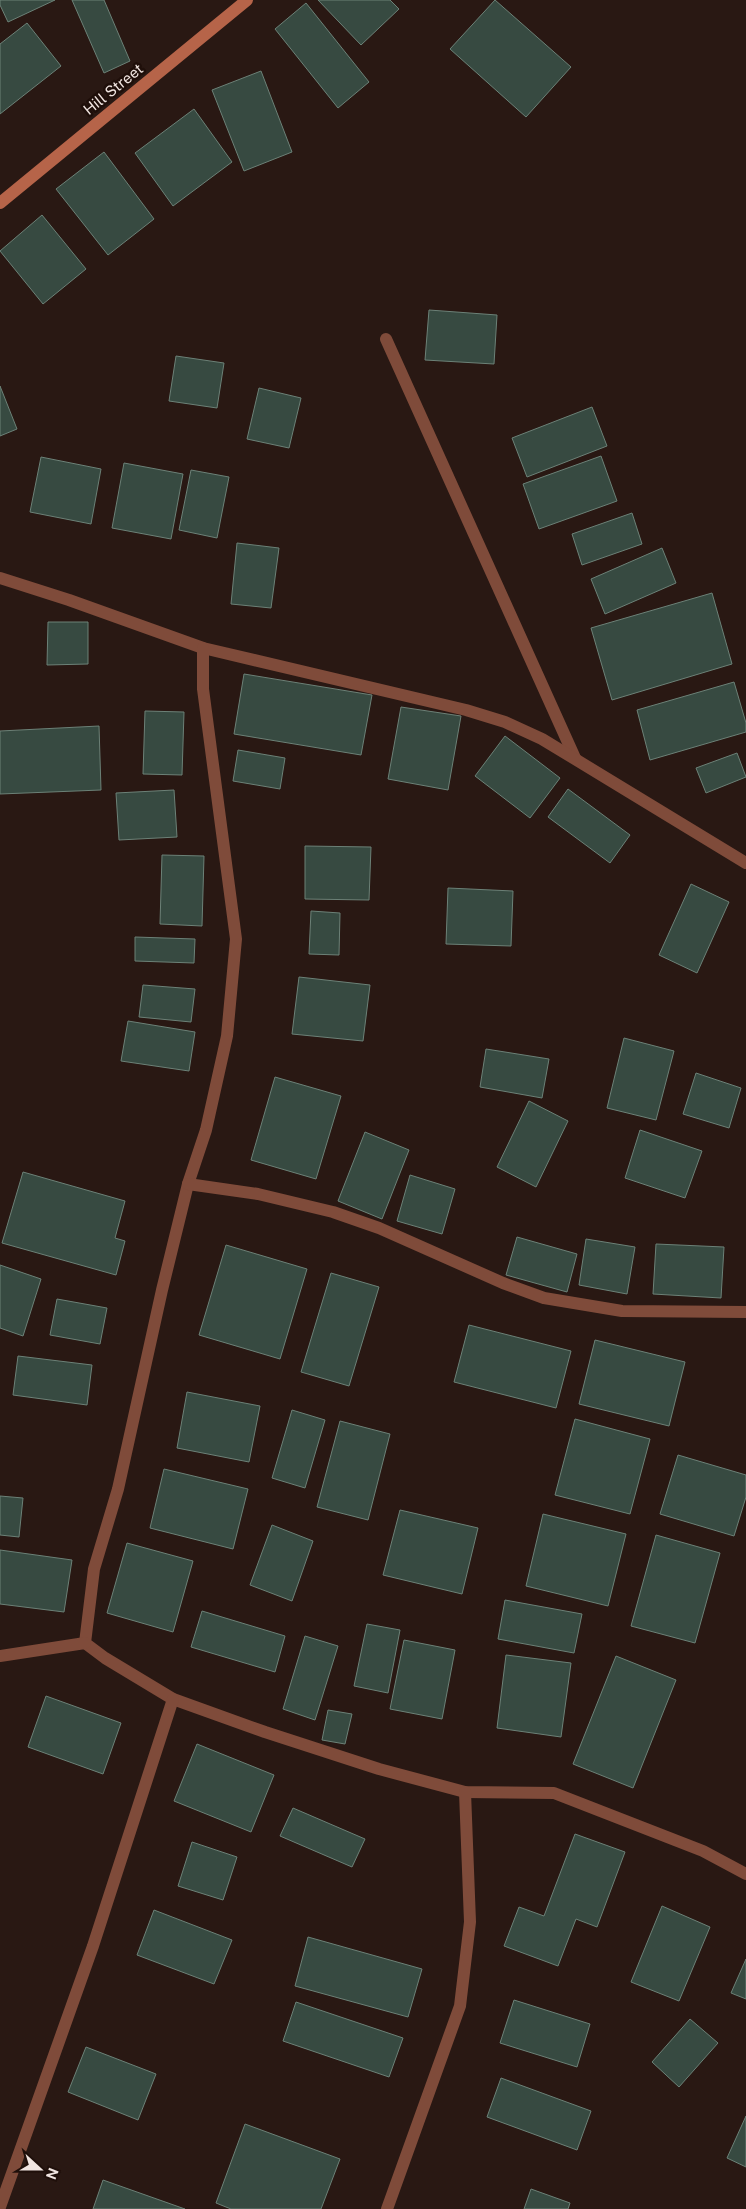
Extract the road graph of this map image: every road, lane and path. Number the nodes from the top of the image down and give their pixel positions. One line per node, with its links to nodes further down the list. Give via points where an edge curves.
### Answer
1 (247, 0): 2 (main road, Hill Street)
2 (0, 203)
3 (386, 339): 6 (street)
4 (0, 578): 5 (street)
5 (203, 648): 6 (street, via 466,710 505,722); 8 (street, via 203,689 236,939 227,1036 206,1130)
6 (575, 758): 7 (street)
7 (746, 862)
8 (188, 1184): 9 (street, via 258,1194 333,1212 379,1228 544,1298 622,1311); 10 (street, via 118,1489 94,1569)
9 (746, 1312)
10 (85, 1643): 11 (street); 12 (street)
11 (0, 1656)
12 (172, 1699): 13 (street, via 322,1751); 15 (street, via 93,1946)
13 (465, 1792): 14 (street, via 554,1793 703,1851); 16 (street, via 470,1922 460,2006)
14 (746, 1874)
15 (0, 2207)
16 (387, 2209)

